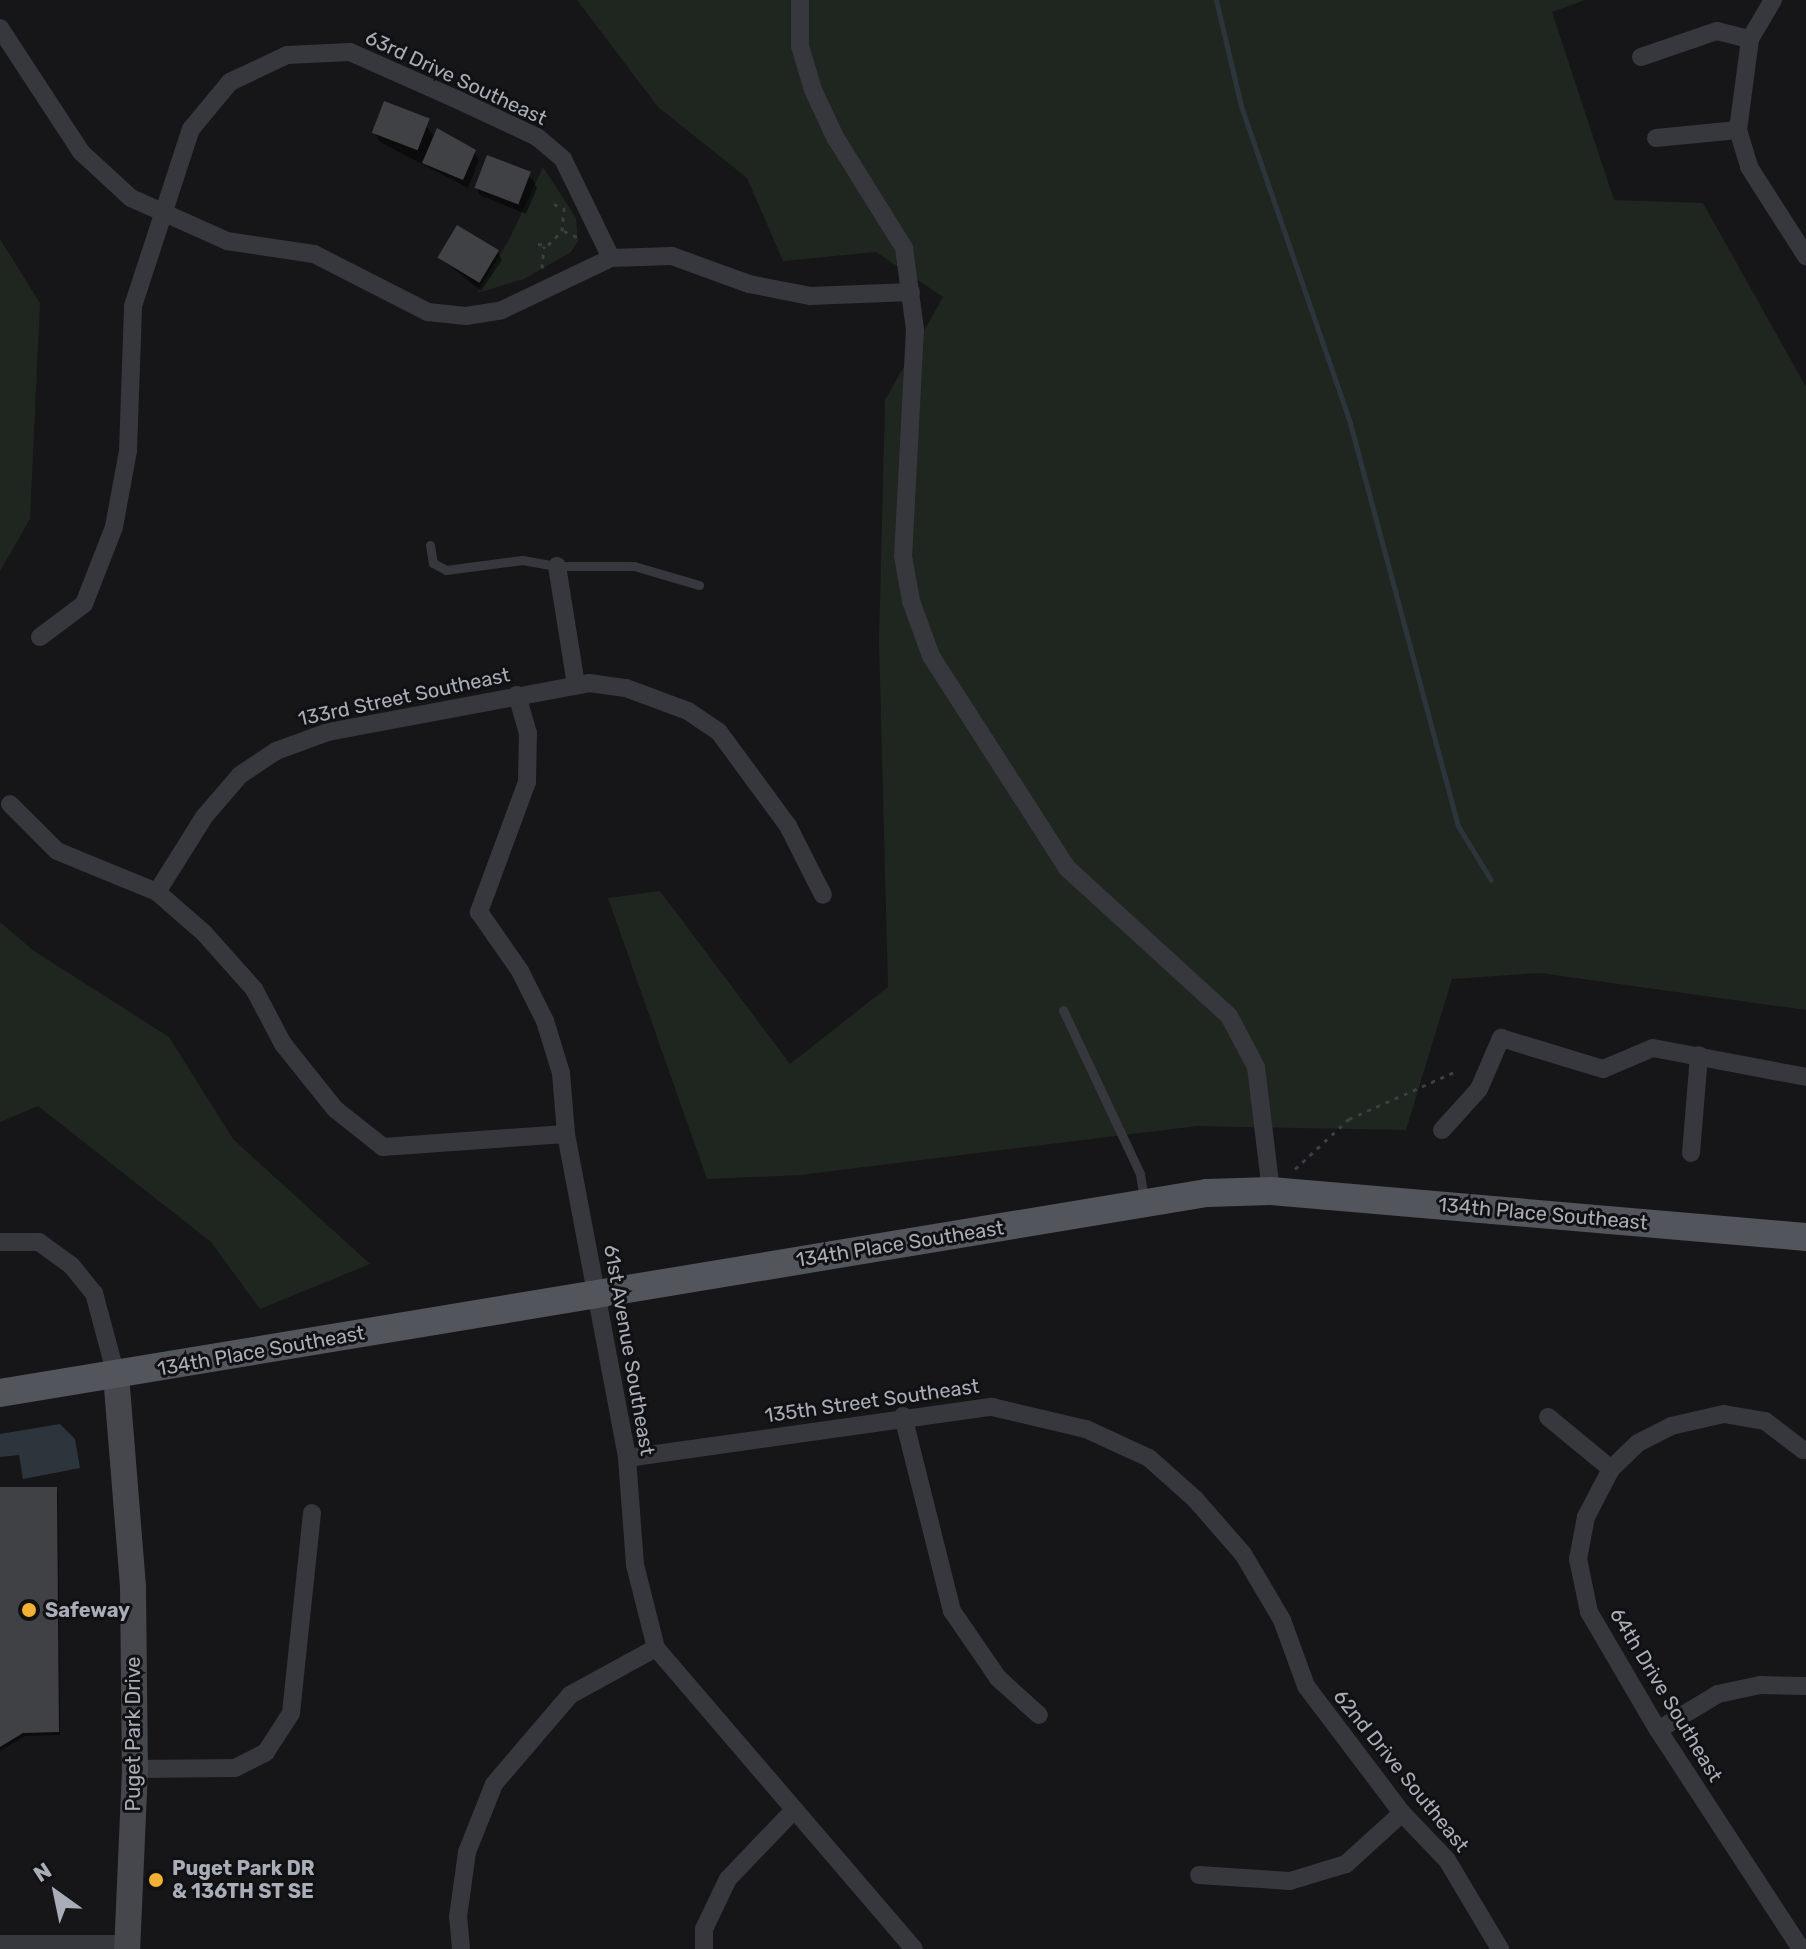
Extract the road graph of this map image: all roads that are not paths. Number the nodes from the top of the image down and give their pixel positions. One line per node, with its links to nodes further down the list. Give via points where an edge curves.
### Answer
1 (800, 0): 11 (street, via 800,46 813,90 835,137 904,248)
2 (1773, 0): 4 (street)
3 (0, 28): 8 (street, via 81,152 131,198)
4 (1750, 39): 5 (street, via 1717,31); 6 (street)
5 (1641, 57)
6 (1738, 130): 7 (street); 9 (street, via 1749,167)
7 (1656, 138)
8 (165, 216): 10 (street, via 227,241 314,254 428,312 466,316 502,310); 10 (street, 63rd Drive Southeast, via 191,129 230,82 287,55 350,52 537,137 579,182); 15 (street, 63rd Drive Southeast, via 133,306 128,451 114,527 84,604)
9 (1806, 256)
10 (611, 258): 11 (street, via 672,256 749,284 810,296)
11 (911, 292): 27 (street, via 915,329 903,556 911,601 931,656 1067,868 1110,911 1160,947 1229,1016 1256,1067)
12 (430, 545): 13 (lane, via 433,563 446,570 522,560)
13 (557, 566): 14 (lane, via 634,566); 16 (street)
14 (699, 585)
15 (40, 637)
16 (576, 685): 17 (street, 133rd Street Southeast); 20 (street, 133rd Street Southeast, via 626,688 688,711 719,732 788,826)
17 (517, 695): 19 (street, 133rd Street Southeast, via 328,732 276,751 240,775 204,817); 25 (street, 61st Avenue Southeast, via 528,733 527,782 479,912 520,971 545,1021 561,1073)
18 (10, 804): 19 (street, via 57,851)
19 (157, 892): 25 (street, via 204,933 254,989 283,1044 335,1109 383,1147)
20 (823, 895)
21 (1063, 1010): 28 (lane, via 1140,1174)
22 (1699, 1055): 23 (street); 24 (street, via 1653,1048 1603,1069 1501,1038 1479,1089); 26 (street)
23 (1806, 1077)
24 (1442, 1130)
25 (566, 1134): 31 (street, 61st Avenue Southeast)
26 (1691, 1153)
27 (1271, 1191): 28 (main road, 134th Place Southeast); 29 (main road, 134th Place Southeast)
28 (1145, 1204): 31 (main road, 134th Place Southeast)
29 (1806, 1237)
30 (0, 1242): 32 (street, via 39,1242 71,1265 94,1293)
31 (597, 1295): 32 (main road, 134th Place Southeast); 37 (street, 61st Avenue Southeast)
32 (116, 1375): 33 (main road, 134th Place Southeast); 45 (street, Puget Park Drive, via 133,1588)
33 (0, 1393)
34 (903, 1416): 37 (street, 135th Street Southeast); 39 (street, 135th Street Southeast, via 992,1407 1086,1429 1149,1458); 43 (street, via 952,1611 998,1678)
35 (1548, 1417): 38 (street)
36 (1803, 1450): 38 (street, 64th Drive Southeast, via 1765,1421 1724,1414 1671,1426 1638,1443)
37 (627, 1458): 41 (street, 61st Avenue Southeast, via 635,1565)
38 (1611, 1469): 44 (street, 64th Drive Southeast, via 1586,1517 1578,1559 1589,1612)
39 (1195, 1499): 47 (street, 62nd Drive Southeast, via 1243,1554 1282,1620 1306,1686)
40 (312, 1513): 45 (street, via 291,1713 266,1752 235,1768)
41 (656, 1648): 46 (street, 61st Avenue Southeast); 51 (street, via 570,1695 494,1784 467,1852 458,1917)
42 (1806, 1686): 44 (street, via 1760,1685 1718,1694)
43 (1039, 1715)
44 (1658, 1730): 55 (street, 64th Drive Southeast)
45 (135, 1769): 50 (street, Puget Park Drive)
46 (792, 1812): 52 (street, via 728,1879 704,1929); 53 (street, 61st Avenue Southeast)
47 (1402, 1813): 48 (street, via 1346,1864 1290,1881); 54 (street, 62nd Drive Southeast, via 1447,1860)
48 (1199, 1875)
49 (0, 1944): 50 (street)
50 (127, 1947)
51 (461, 1949)
52 (704, 1949)
53 (914, 1949)
54 (1500, 1949)
55 (1801, 1949)

